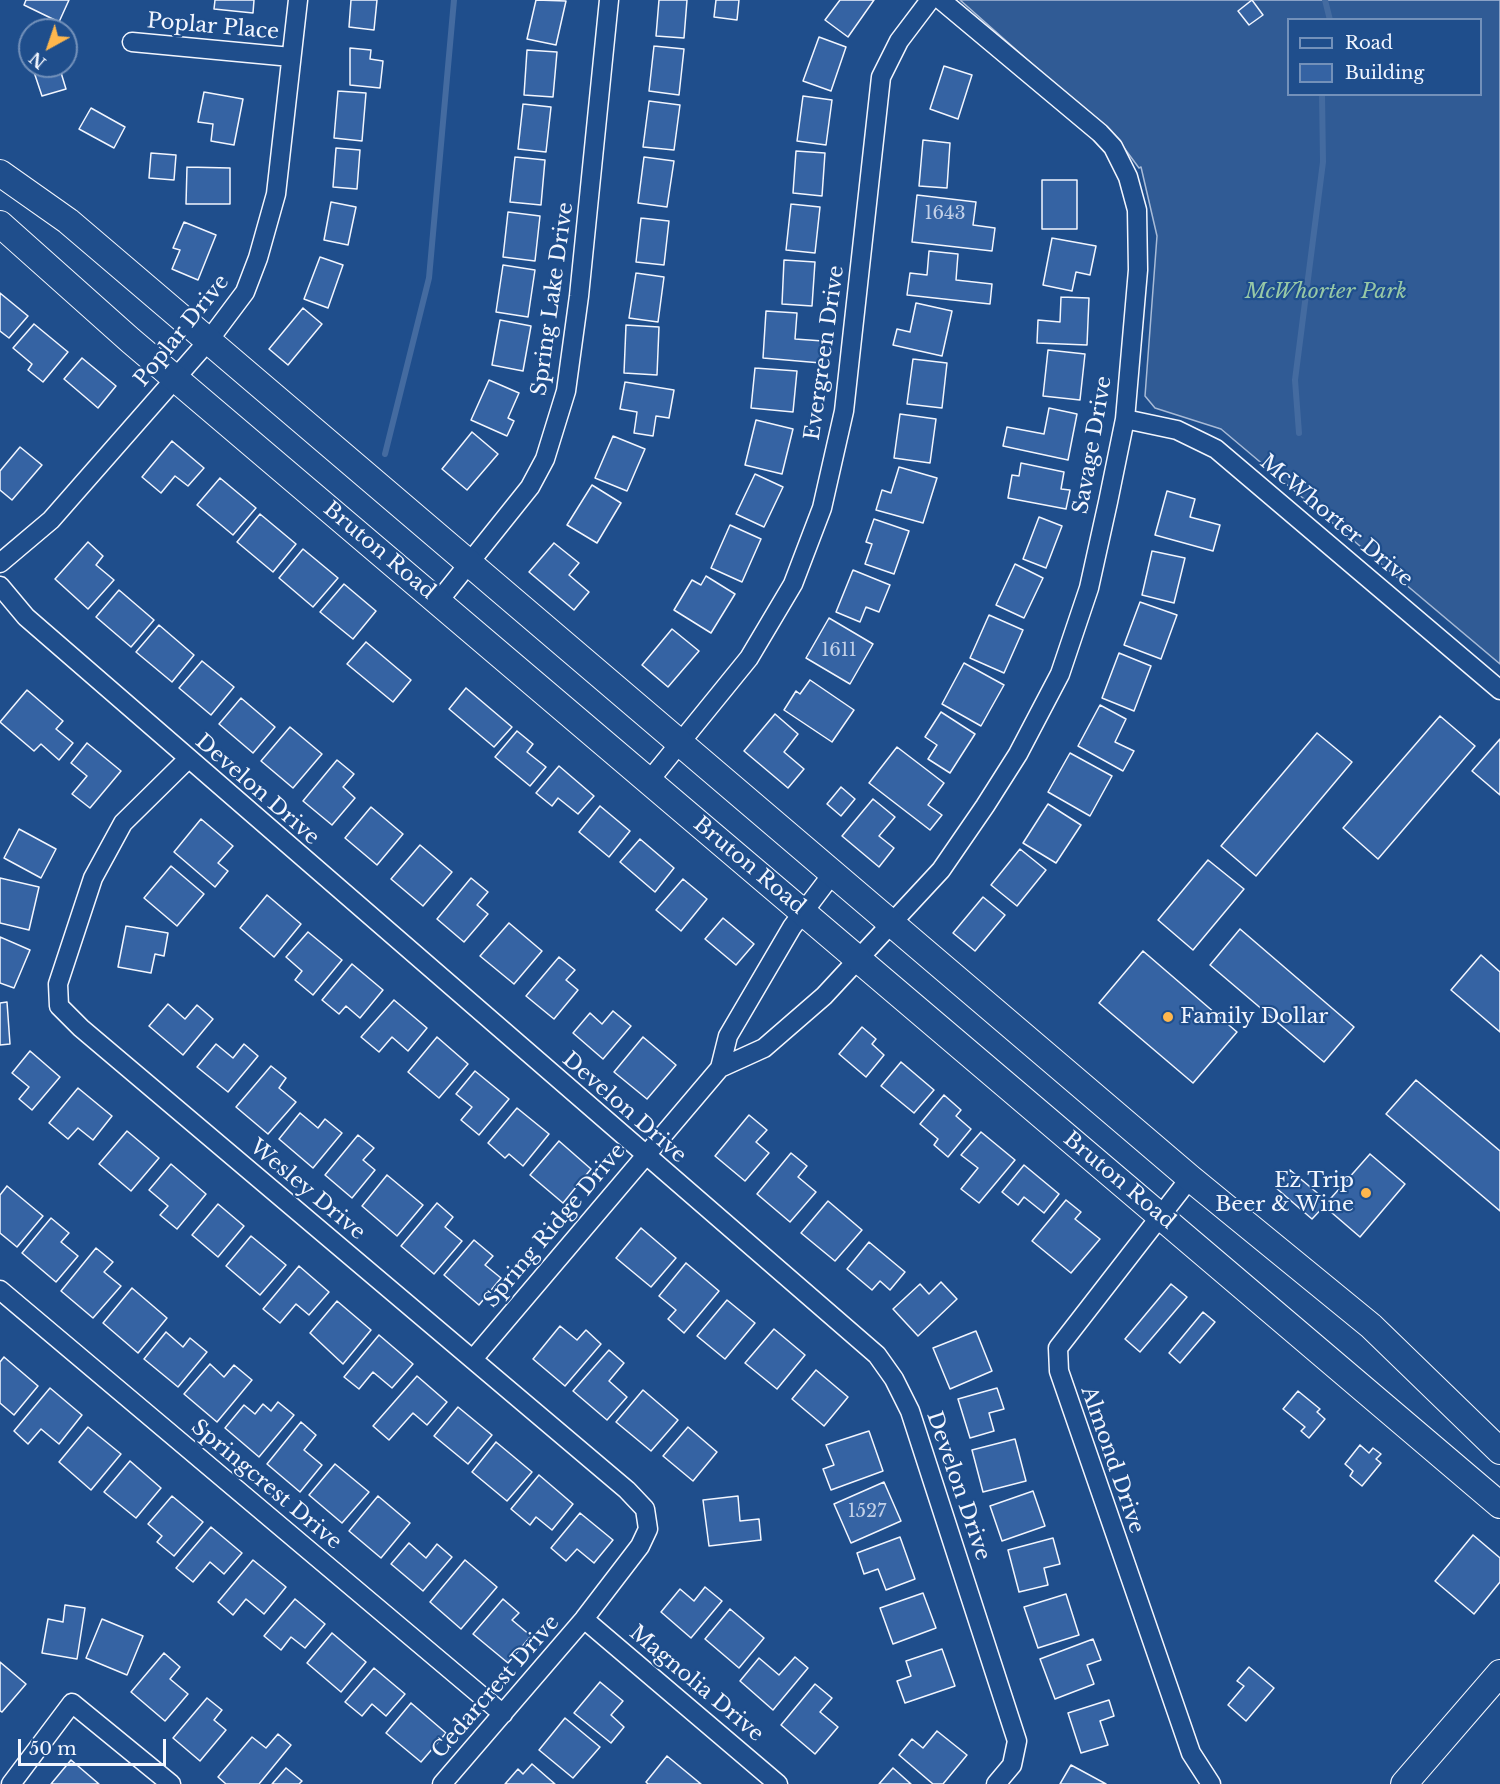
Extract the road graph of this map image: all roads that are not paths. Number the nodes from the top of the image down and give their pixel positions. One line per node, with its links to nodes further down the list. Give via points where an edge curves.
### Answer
1 (298, 0): 6 (street, Poplar Drive)
2 (609, 0): 13 (street, Spring Lake Drive, via 566,391 545,459 530,487)
3 (930, 0): 17 (street, Evergreen Drive, via 899,41 881,77 844,411 822,508 793,584 749,658)
4 (941, 0): 11 (street, Savage Drive, via 1100,133 1113,147 1128,177 1137,210 1138,270)
5 (132, 42): 6 (street, Poplar Place)
6 (291, 57): 9 (street, Poplar Drive, via 276,194 258,258 245,292)
7 (0, 173): 9 (main road, via 68,221)
8 (0, 224): 10 (main road, Bruton Road)
9 (209, 340): 10 (street, Poplar Drive); 13 (main road)
10 (175, 378): 12 (street, Poplar Drive, via 51,520); 15 (main road, Bruton Road)
11 (1125, 419): 16 (street, McWhorter Drive, via 1177,430 1216,449); 22 (street, Savage Drive, via 1089,588 1060,674 1018,754 985,806 941,870)
12 (0, 563)
13 (470, 563): 15 (street, Spring Lake Drive); 17 (main road)
14 (0, 586): 18 (street, Develon Drive, via 26,618)
15 (438, 602): 19 (main road, Bruton Road)
16 (1500, 690)
17 (680, 743): 19 (street, Evergreen Drive); 20 (main road)
18 (188, 759): 25 (street, Develon Drive); 29 (street, Wesley Drive, via 123,823 93,878 58,984 59,1006 81,1029)
19 (649, 781): 21 (main road, Bruton Road)
20 (833, 873): 21 (street, Spring Ridge Drive); 22 (main road)
21 (802, 912): 23 (main road, Bruton Road); 24 (street, Spring Ridge Drive, via 729,1036)
22 (892, 923): 23 (street, Spring Ridge Drive); 26 (main road)
23 (858, 959): 24 (street, Spring Ridge Drive, via 825,996 764,1048); 27 (main road, Bruton Road)
24 (720, 1068): 25 (street, Spring Ridge Drive)
25 (645, 1155): 29 (street, Spring Ridge Drive); 39 (street, Develon Drive, via 877,1355 894,1379 909,1411 1017,1741 1012,1765)
26 (1190, 1178): 27 (street, Almond Drive); 30 (main road, via 1371,1326)
27 (1160, 1216): 31 (main road, Bruton Road); 40 (street, Almond Drive, via 1058,1348 1059,1371 1191,1753)
28 (0, 1290): 34 (street, Springcrest Drive)
29 (472, 1359): 32 (street, Wesley Drive, via 645,1509 648,1529 640,1546)
30 (1500, 1451)
31 (1500, 1505)
32 (584, 1619): 34 (street, Cedarcrest Drive); 38 (street, Magnolia Drive)
33 (1500, 1673): 41 (main road)
34 (503, 1714): 37 (street, Cedarcrest Drive)
35 (11, 1784): 36 (street, via 72,1703)
36 (171, 1784)
37 (442, 1784)
38 (778, 1784)
39 (996, 1784)
40 (1210, 1784)
41 (1404, 1784)

